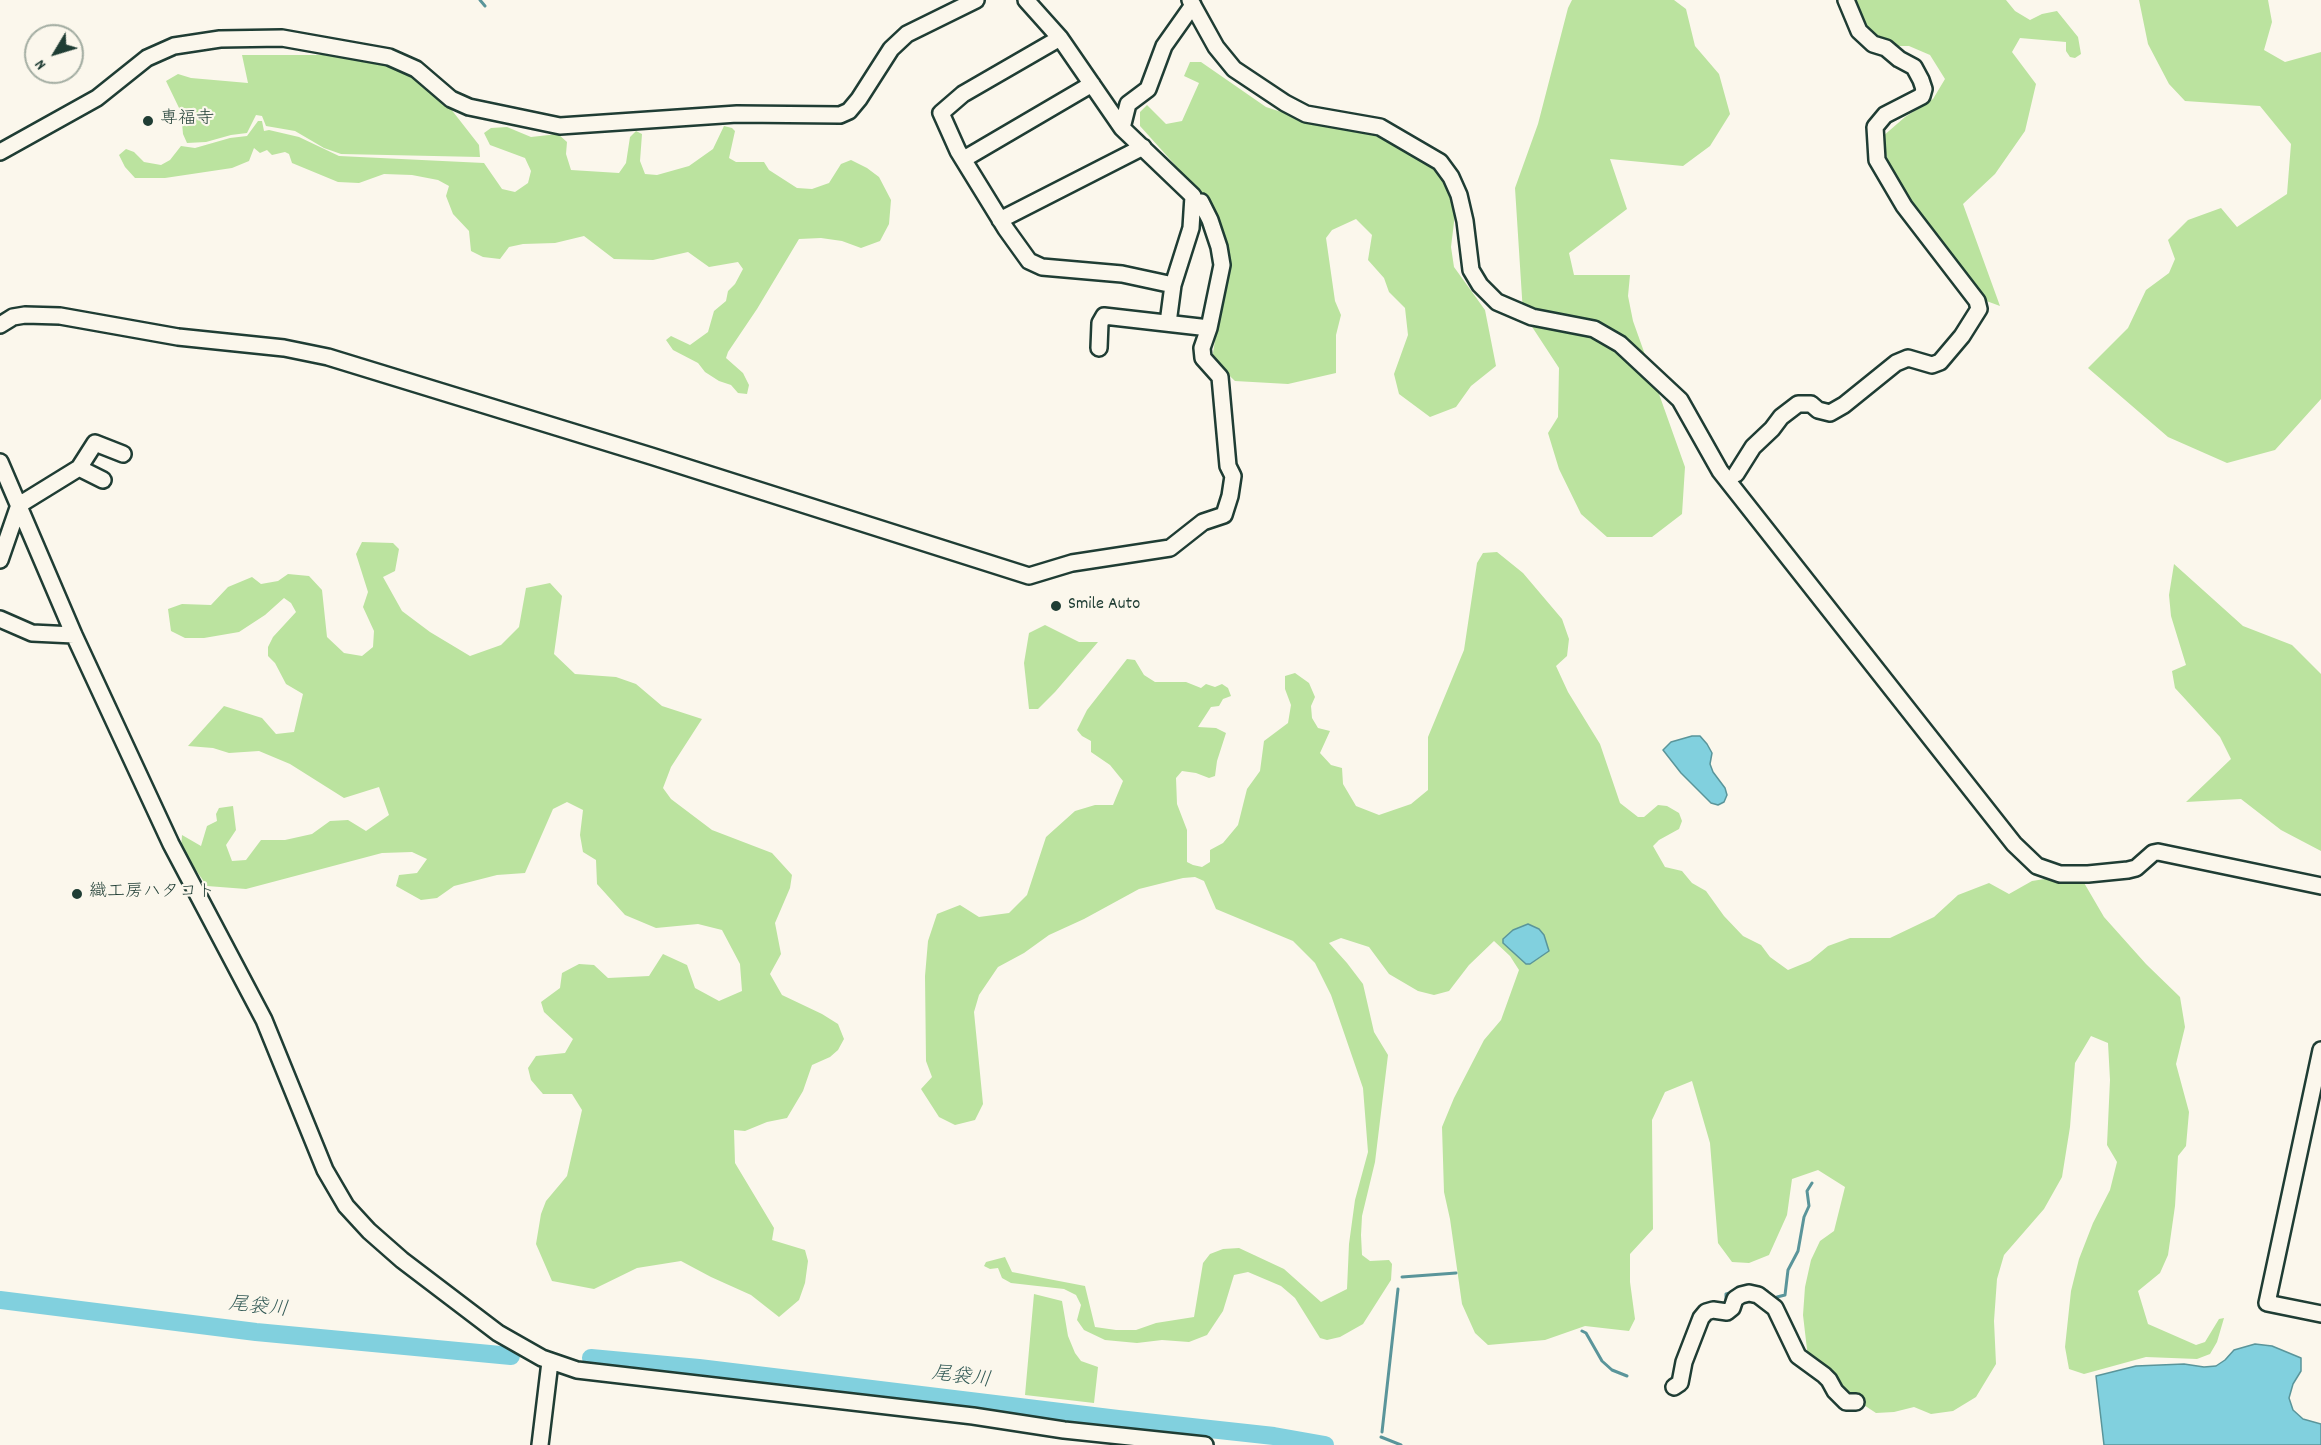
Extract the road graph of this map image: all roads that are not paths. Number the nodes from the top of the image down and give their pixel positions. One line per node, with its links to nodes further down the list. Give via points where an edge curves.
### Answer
1 (976, 0): 9 (street, via 907,34 891,49 859,99 840,115 737,114 560,126 469,107 451,99 417,69 389,57 282,39 220,39 174,46 147,58 97,98)
2 (1026, 0): 5 (street)
3 (1846, 0): 21 (street, via 1859,31 1873,44 1914,67 1921,80 1922,96 1885,115 1875,128 1877,160 1904,206 1977,301 1979,309 1940,362 1932,365 1908,358 1896,363 1830,413 1810,404 1798,404 1753,447)
4 (1191, 2): 7 (street, via 1164,46 1148,89 1128,104); 27 (street, via 1216,47 1234,69 1286,104 1306,114 1380,127 1440,162 1459,195 1471,270 1497,302 1532,317 1594,329 1620,344 1675,395 1720,471 2014,844 2037,866 2060,874 2128,870 2158,852)
5 (1060, 38): 6 (street); 10 (street, via 963,94 941,113)
6 (1092, 84): 7 (street); 10 (street)
7 (1122, 128): 8 (street)
8 (1143, 147): 11 (street, via 1193,196); 12 (street)
9 (0, 152)
10 (963, 159): 12 (street)
11 (1194, 203): 13 (street, via 1191,228); 16 (street, via 1200,201 1210,220 1222,265)
12 (1000, 220): 13 (street, via 1029,261 1042,267 1122,274)
13 (1173, 285): 14 (street)
14 (1168, 323): 16 (street); 17 (street, via 1104,316)
15 (0, 325): 16 (street, via 25,315 60,316 328,357 1029,576 1072,563 1170,548 1203,522 1224,514 1233,476 1228,466 1220,377 1203,358)
16 (1209, 328)
17 (1099, 348)
18 (123, 454): 20 (street, via 94,443)
19 (0, 462): 23 (street)
20 (79, 468): 22 (street); 23 (street)
21 (1736, 474)
22 (103, 480)
23 (20, 505): 24 (street); 26 (street)
24 (0, 560)
25 (0, 619): 26 (street, via 32,633)
26 (74, 635): 30 (street, via 171,844 264,1020 325,1170 346,1206 419,1274 498,1333)
27 (2321, 886)
28 (2321, 1050): 29 (street, via 2267,1303)
29 (2321, 1314)
30 (550, 1362): 33 (street); 34 (street, via 578,1370)
31 (1674, 1387): 32 (street, via 1680,1383 1701,1318 1713,1310 1727,1312 1735,1299 1749,1293 1775,1308 1798,1356 1824,1375 1846,1402)
32 (1856, 1402)
33 (540, 1445)
34 (1205, 1445)

